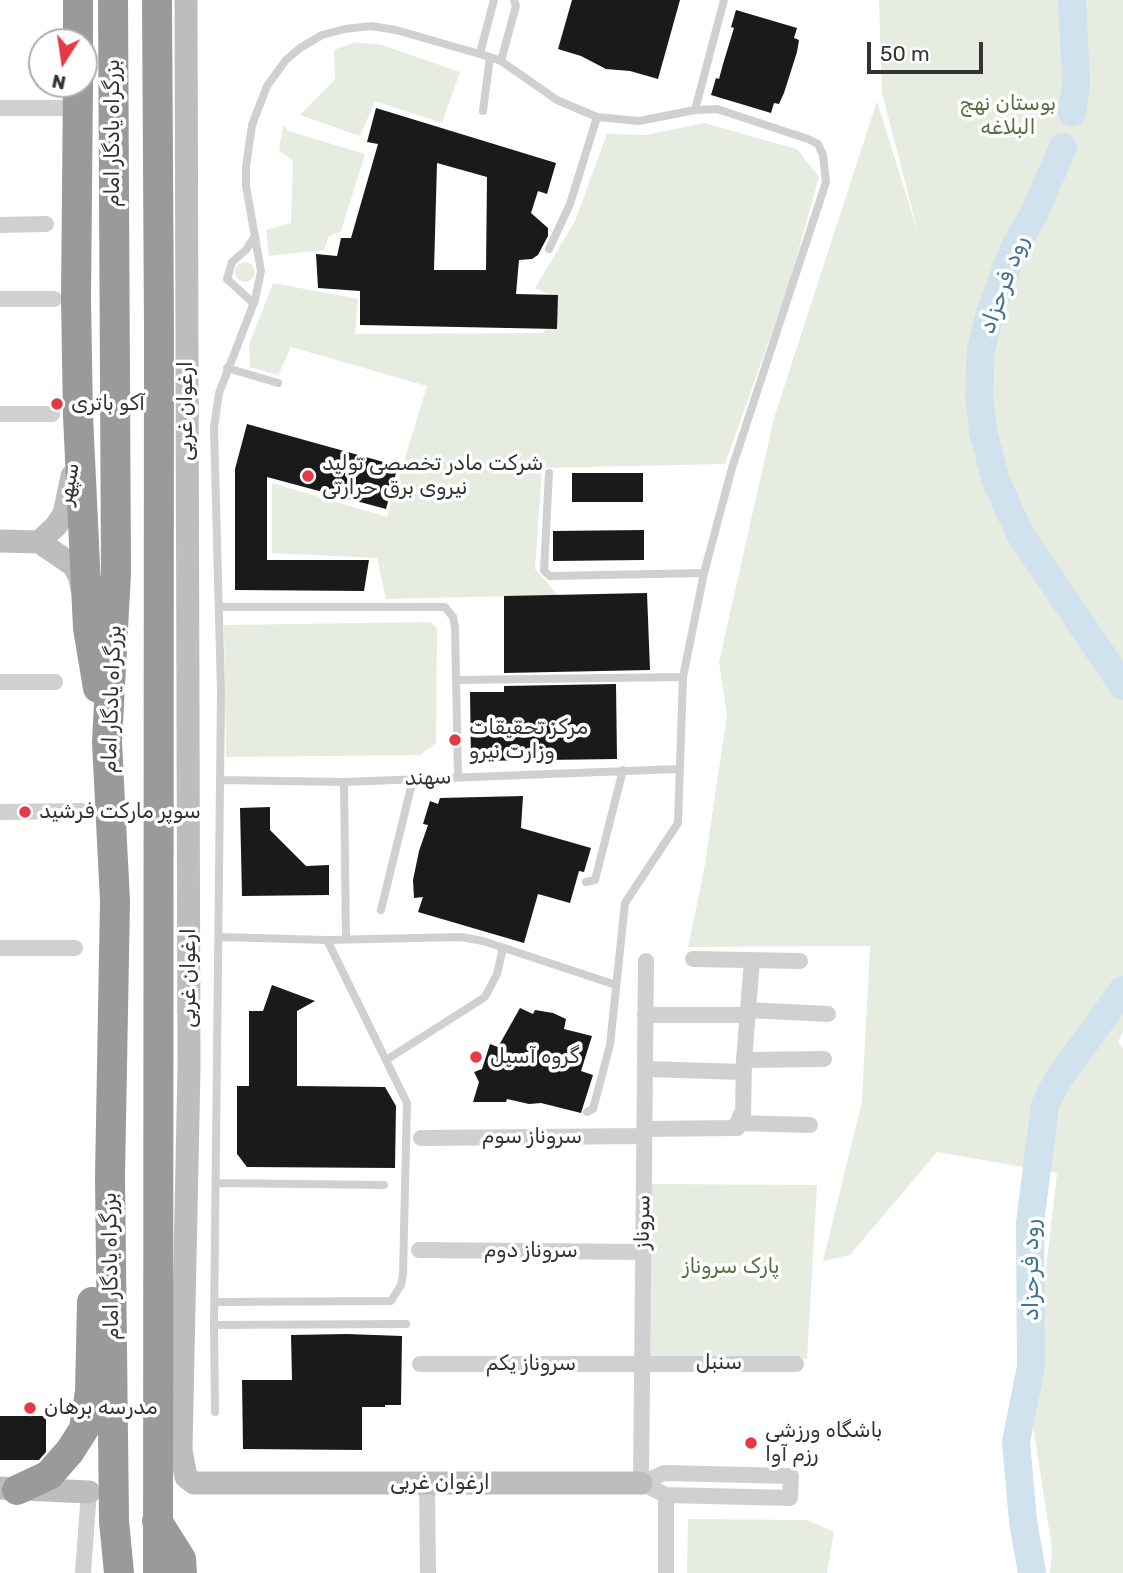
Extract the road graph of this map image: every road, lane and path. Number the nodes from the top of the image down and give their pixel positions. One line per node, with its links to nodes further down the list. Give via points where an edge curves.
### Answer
1 (78, 0): 8 (highway)
2 (113, 0): 39 (highway, بزرگراه یادگار امام, via 116,573)
3 (157, 0): 90 (highway, بزرگراه یادگار امام, via 157,1520)
4 (495, 0): 9 (lane)
5 (514, 0): 11 (lane)
6 (724, 0): 15 (lane)
7 (188, 7): 85 (street, ارغوان غربی, via 189,1068 181,1450 186,1477 194,1483)
8 (78, 28)
9 (480, 53): 10 (lane); 20 (lane, via 371,26 322,35 300,48 267,86 252,125 246,167)
10 (489, 57): 11 (lane); 16 (lane)
11 (501, 61): 17 (lane, via 557,100)
12 (65, 98): 14 (street)
13 (78, 98): 28 (highway, via 76,299)
14 (0, 108)
15 (695, 110): 17 (lane, via 639,121); 32 (lane, via 717,109 818,145 826,182 732,468)
16 (483, 111)
17 (597, 117): 21 (lane, via 570,204)
18 (46, 224): 19 (street)
19 (0, 225)
20 (255, 236): 24 (lane, via 261,271); 24 (lane, via 232,262 227,279)
21 (549, 249)
22 (0, 299): 23 (street)
23 (54, 299)
24 (253, 303): 25 (lane)
25 (227, 368): 26 (lane); 33 (lane, via 214,428)
26 (278, 383)
27 (0, 414): 28 (street)
28 (65, 415): 31 (street, سپهر, via 67,506 56,526); 34 (highway)
29 (549, 473): 32 (lane, via 544,570 550,576)
30 (0, 541): 31 (street)
31 (39, 542): 34 (street, via 65,558 79,575)
32 (704, 573): 35 (lane)
33 (219, 607): 36 (lane, via 444,607 455,627); 44 (lane)
34 (88, 628): 39 (highway)
35 (683, 677): 36 (lane); 40 (lane)
36 (456, 680): 42 (lane)
37 (0, 682): 38 (street)
38 (55, 682)
39 (107, 742): 73 (highway, بزرگراه یادگار امام, via 115,901)
40 (678, 769): 41 (lane, سهند); 60 (lane, via 678,823 625,903)
41 (623, 770): 42 (lane, سهند); 48 (lane, via 595,880)
42 (458, 777): 43 (lane, سهند)
43 (413, 779): 45 (lane, سهند); 49 (lane)
44 (220, 780): 45 (lane, سهند); 50 (lane)
45 (344, 782): 51 (lane)
46 (81, 811): 47 (street)
47 (0, 812)
48 (586, 882)
49 (382, 910)
50 (220, 937): 52 (lane); 74 (lane)
51 (346, 939): 52 (lane); 55 (lane, via 461,937)
52 (327, 940): 65 (lane)
53 (0, 948): 54 (street)
54 (75, 948)
55 (503, 948): 60 (lane); 65 (lane, via 485,997)
56 (693, 959): 57 (street)
57 (752, 960): 59 (street); 61 (street)
58 (646, 961): 63 (street, سروناز)
59 (800, 961)
60 (617, 985): 68 (lane, via 610,1045 593,1109)
61 (747, 1013): 62 (street); 63 (street); 66 (street)
62 (828, 1014)
63 (645, 1015): 67 (street, سروناز)
64 (824, 1059): 66 (street)
65 (386, 1060): 78 (lane, via 407,1103 403,1275 397,1295 391,1301)
66 (744, 1066): 67 (street); 69 (street, via 743,1114)
67 (645, 1069): 71 (street, سروناز)
68 (587, 1112)
69 (737, 1123): 70 (street, سروناز سوم); 71 (street, سروناز سوم, via 737,1128)
70 (810, 1125)
71 (644, 1133): 72 (street, سروناز سوم); 77 (street, سروناز)
72 (421, 1138)
73 (110, 1177): 87 (highway, via 93,1275 90,1392 84,1429 49,1475); 91 (highway, بزرگراه یادگار امام)
74 (217, 1183): 75 (lane); 78 (lane)
75 (384, 1185)
76 (419, 1250): 77 (street, سروناز دوم)
77 (643, 1252): 81 (street, سروناز)
78 (215, 1302): 80 (lane)
79 (406, 1324): 80 (lane)
80 (214, 1325): 84 (lane)
81 (642, 1363): 82 (street, سروناز یکم); 83 (street, سنبل); 86 (street, سروناز)
82 (420, 1364)
83 (796, 1364)
84 (215, 1412)
85 (427, 1483): 86 (street, ارغوان غربی); 93 (street)
86 (640, 1483): 89 (street, ارغوان غربی); 89 (street, ارغوان غربی, via 664,1474 791,1476 790,1498)
87 (8, 1489): 88 (street)
88 (89, 1492): 92 (street)
89 (666, 1495): 94 (street)
90 (166, 1570)
91 (115, 1571)
92 (83, 1573)
93 (428, 1573)
94 (666, 1573)

